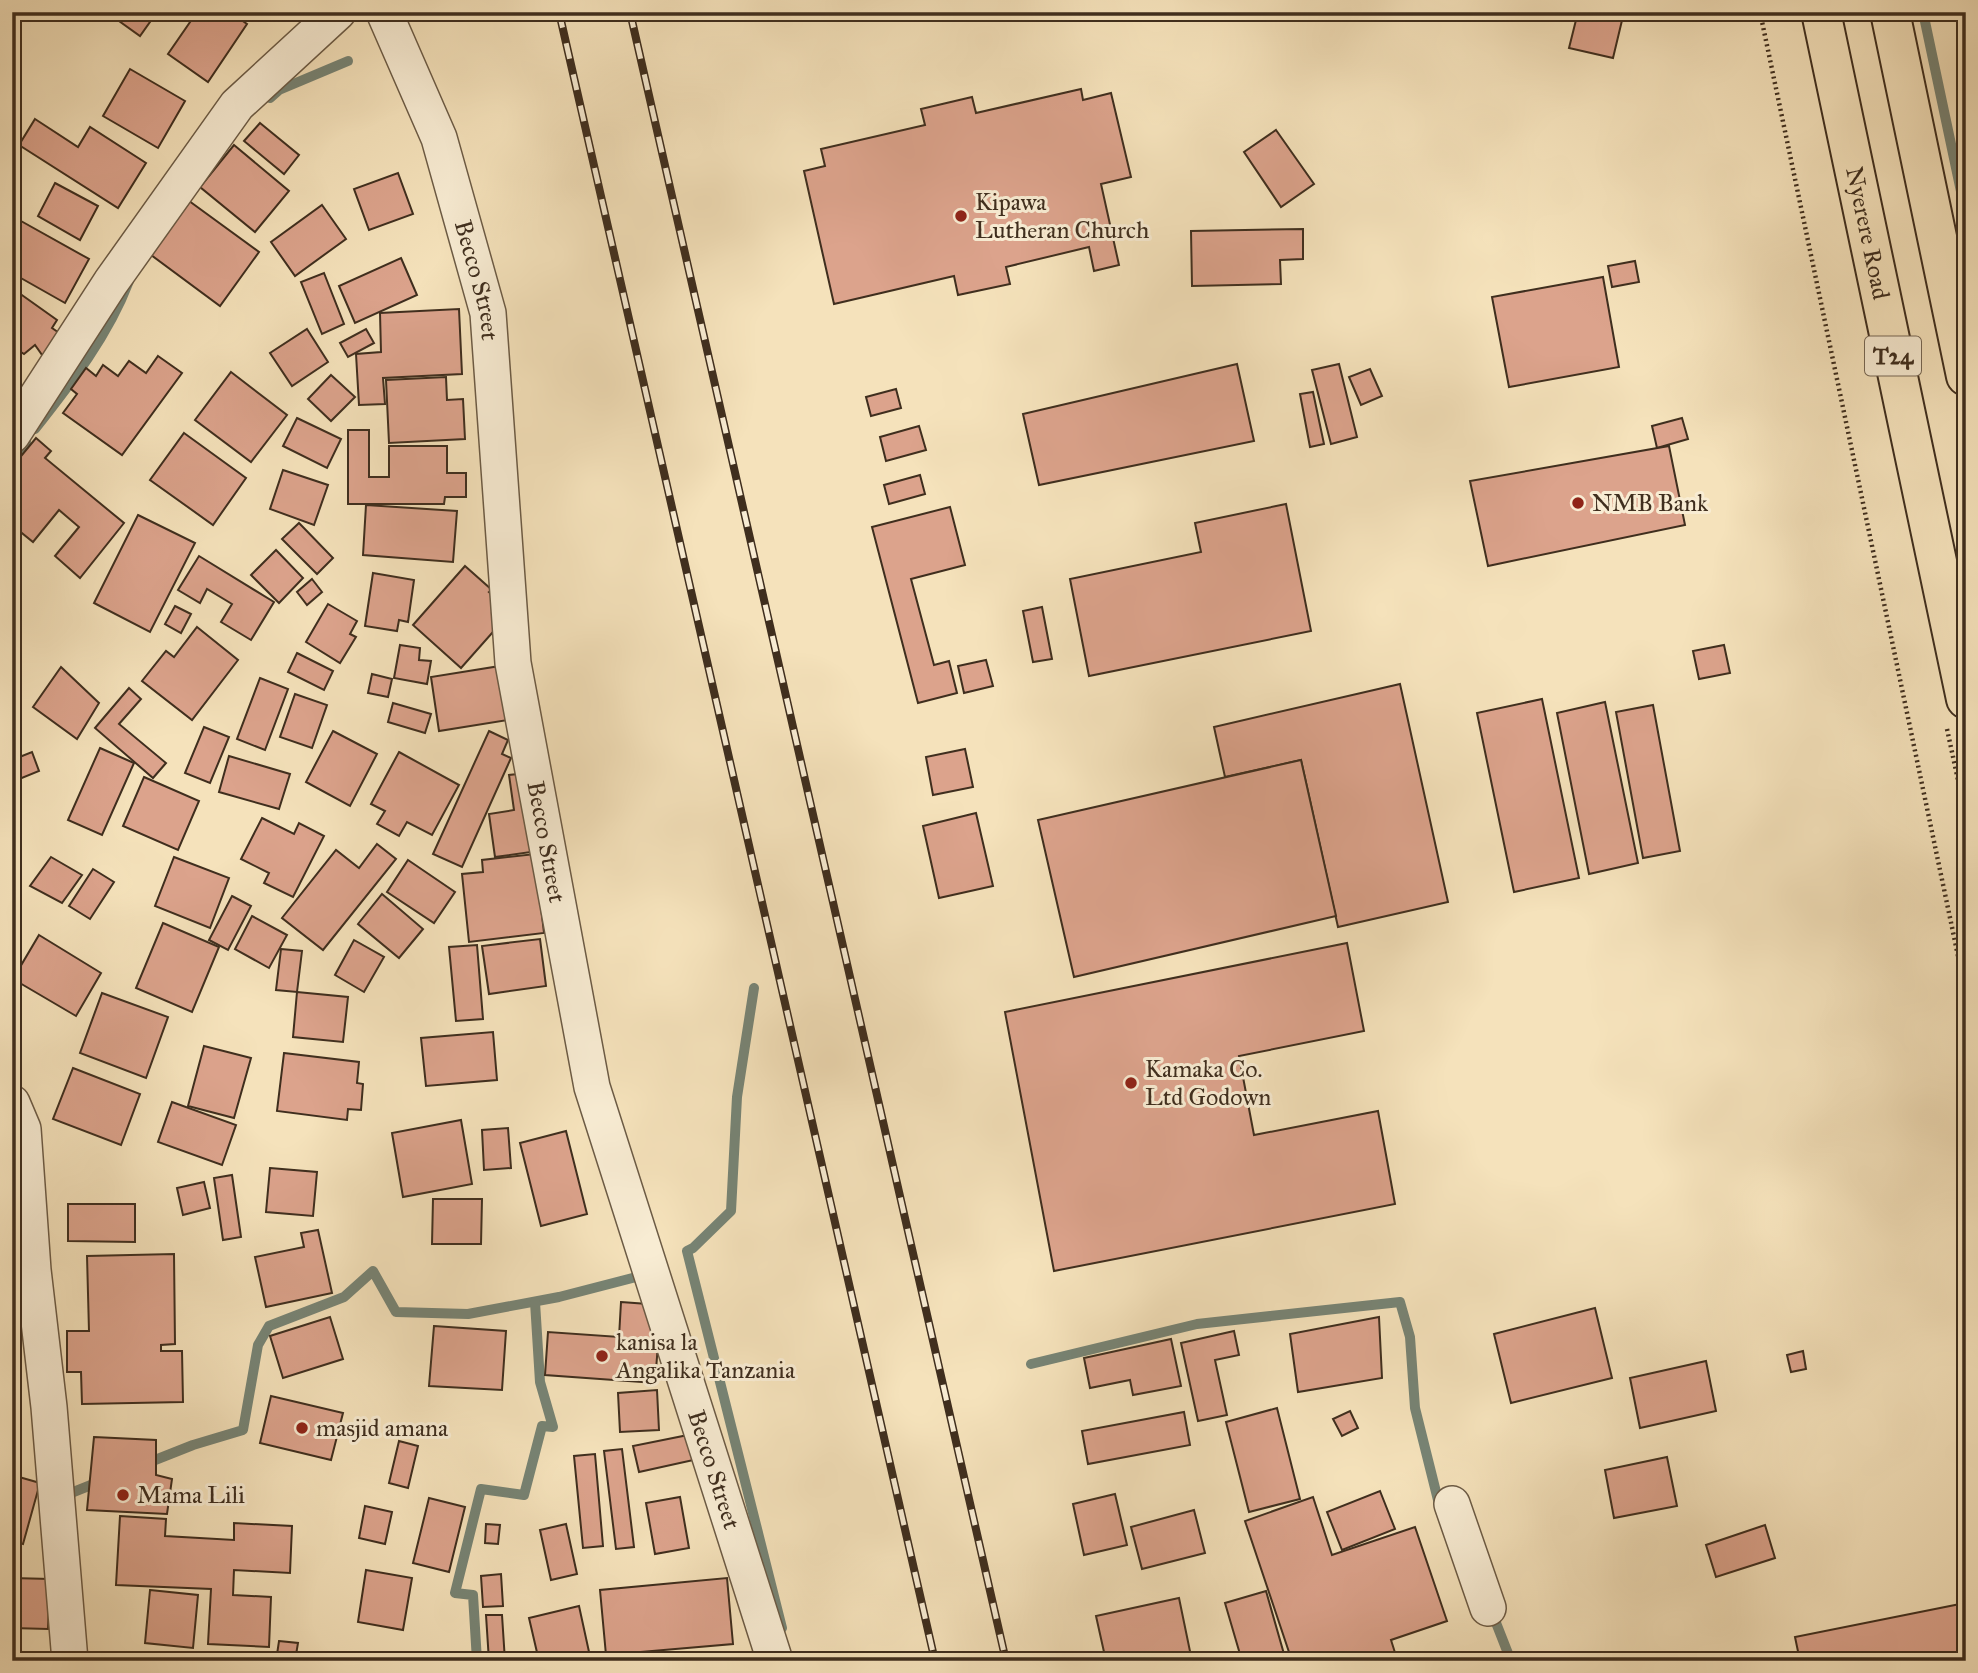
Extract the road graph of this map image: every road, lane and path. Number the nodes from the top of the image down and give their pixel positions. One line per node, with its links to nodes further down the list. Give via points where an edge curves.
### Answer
1 (338, 12): 7 (street, via 237,106 111,282)
2 (384, 12): 14 (street, Becco Street, via 439,138 488,313 513,663 592,1087)
3 (1760, 12): 9 (path)
4 (1821, 12): 8 (highway, Nyerere Road / T24)
5 (1890, 12): 6 (highway, T24)
6 (1966, 376)
7 (12, 435)
8 (1966, 699)
9 (1966, 994)
10 (12, 1103): 13 (street, via 23,1129)
11 (1452, 1504): 12 (street)
12 (1488, 1608)
13 (70, 1661)
14 (775, 1661)

